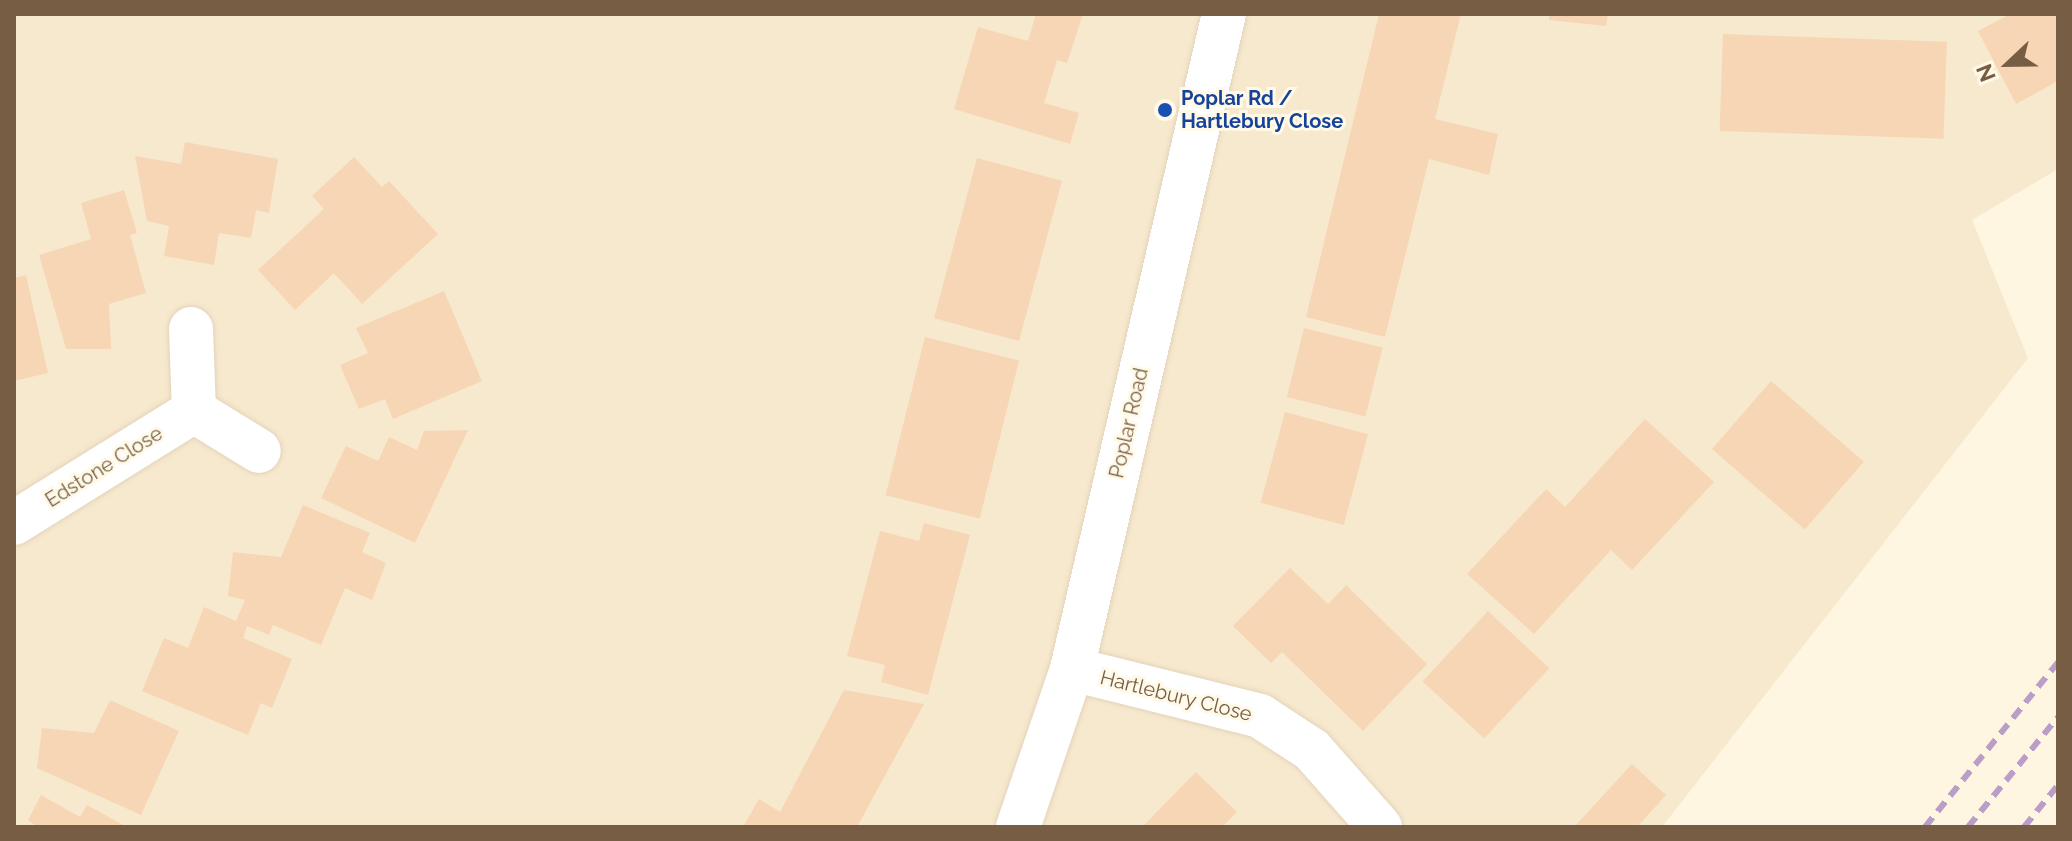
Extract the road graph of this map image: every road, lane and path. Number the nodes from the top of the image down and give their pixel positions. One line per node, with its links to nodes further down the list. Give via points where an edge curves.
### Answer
1 (1224, 14): 6 (street, Poplar Road)
2 (191, 329): 3 (street)
3 (194, 411): 4 (street); 5 (street, Edstone Close)
4 (259, 451)
5 (14, 523)
6 (1072, 669): 7 (street, Poplar Road); 8 (street, Hartlebury Close, via 1260,716 1312,750)
7 (1018, 827)
8 (1380, 827)

